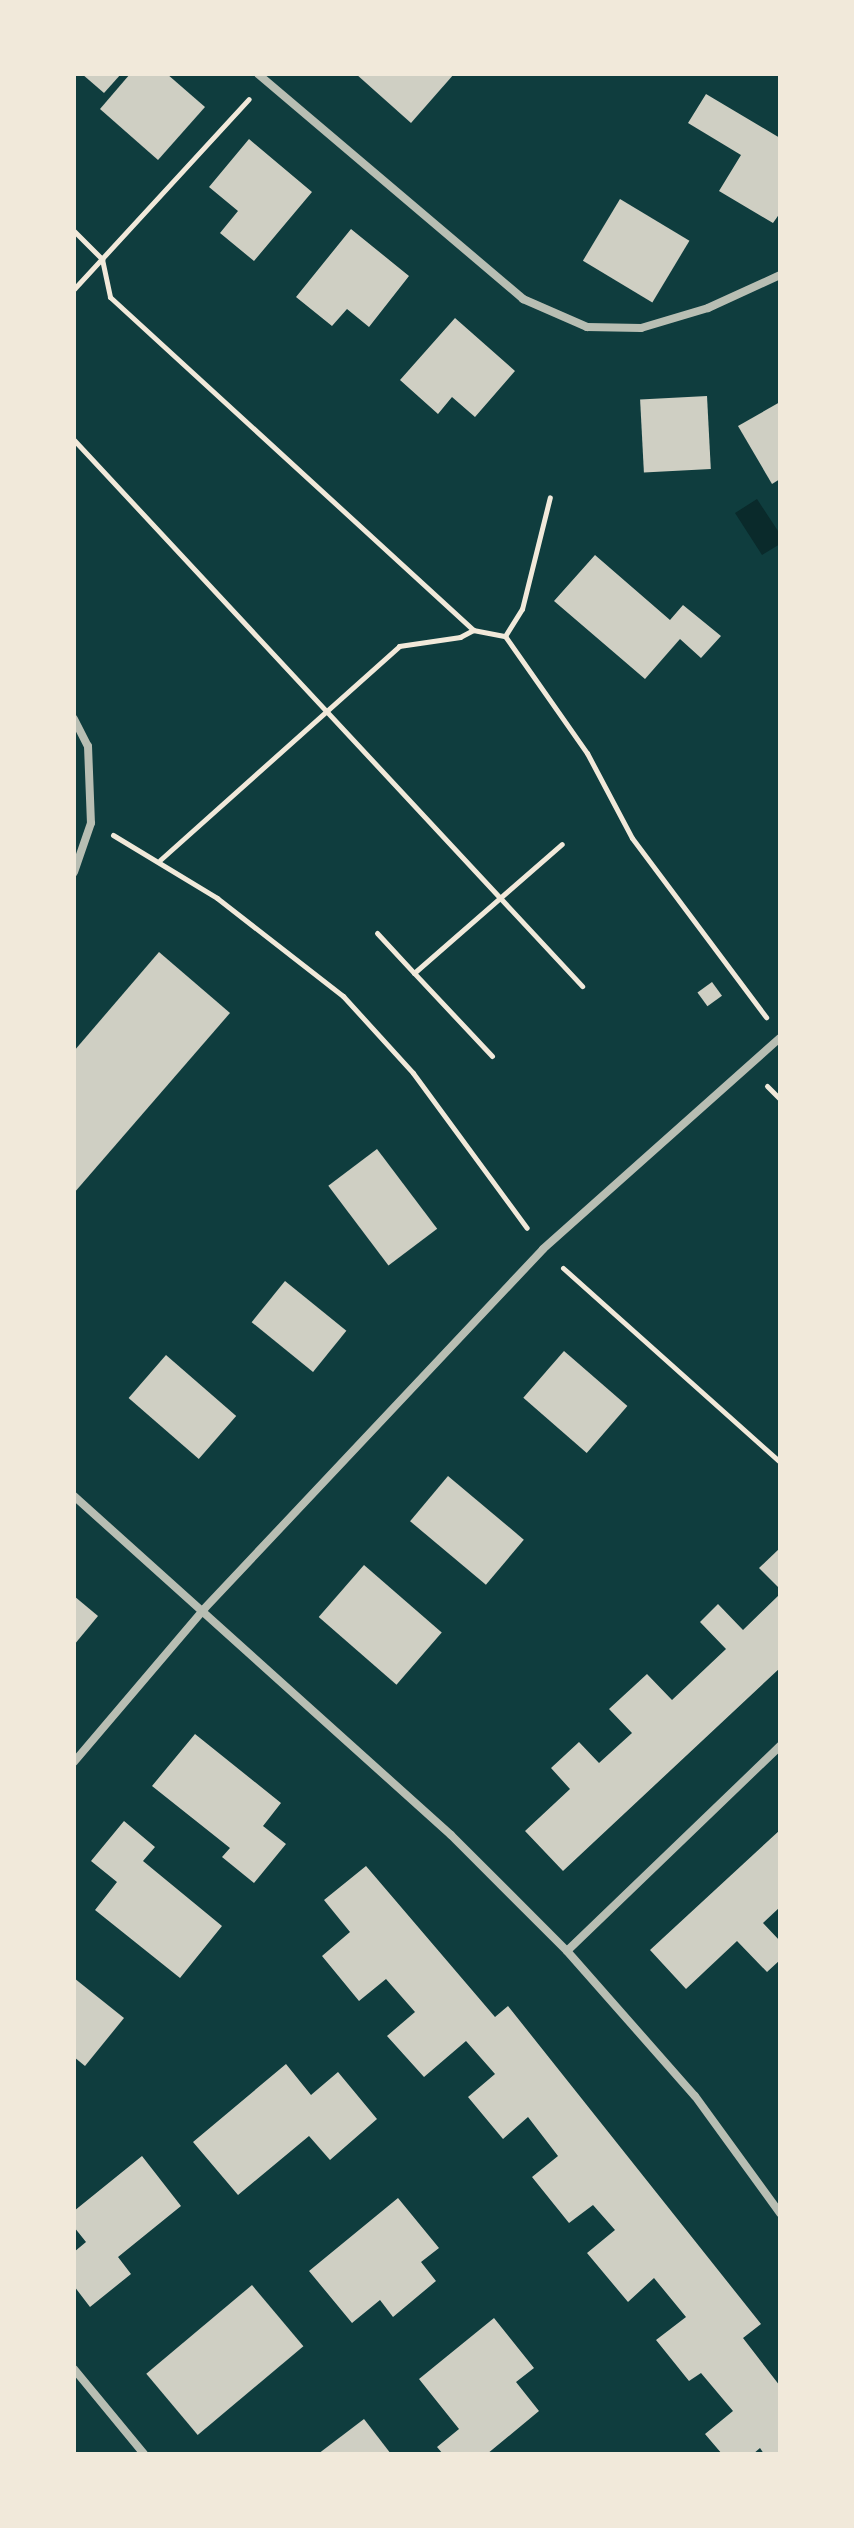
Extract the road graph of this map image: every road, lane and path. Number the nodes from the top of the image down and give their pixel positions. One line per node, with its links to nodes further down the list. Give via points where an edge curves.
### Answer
1 (258, 74): 2 (street)
2 (269, 78): 4 (path); 5 (street, via 523,299 587,327 641,328 708,308)
3 (74, 231): 4 (path)
4 (102, 259): 6 (path); 9 (path, via 110,297)
5 (780, 275)
6 (74, 289)
7 (74, 440): 11 (path)
8 (550, 497): 10 (path, via 522,609)
9 (473, 630): 10 (path); 11 (path, via 460,637 399,646)
10 (505, 636): 21 (path, via 587,753 632,838)
11 (326, 714): 15 (path); 17 (path)
12 (74, 719): 13 (street, via 88,746)
13 (91, 823): 15 (path); 16 (street)
14 (562, 844): 17 (path)
15 (160, 860): 24 (path, via 343,996 413,1073)
16 (74, 872)
17 (498, 898): 19 (path); 20 (path)
18 (377, 933): 19 (path)
19 (414, 973): 23 (path)
20 (582, 986)
21 (772, 1024)
22 (780, 1038): 24 (street)
23 (492, 1056)
24 (543, 1249): 25 (path); 27 (street)
25 (780, 1462)
26 (74, 1496): 27 (street)
27 (204, 1609): 29 (street); 30 (street, via 451,1835)
28 (780, 1746): 30 (street)
29 (74, 1762)
30 (567, 1951): 31 (street, via 695,2096)
31 (780, 2213)
32 (74, 2369): 33 (street)
33 (144, 2454)

